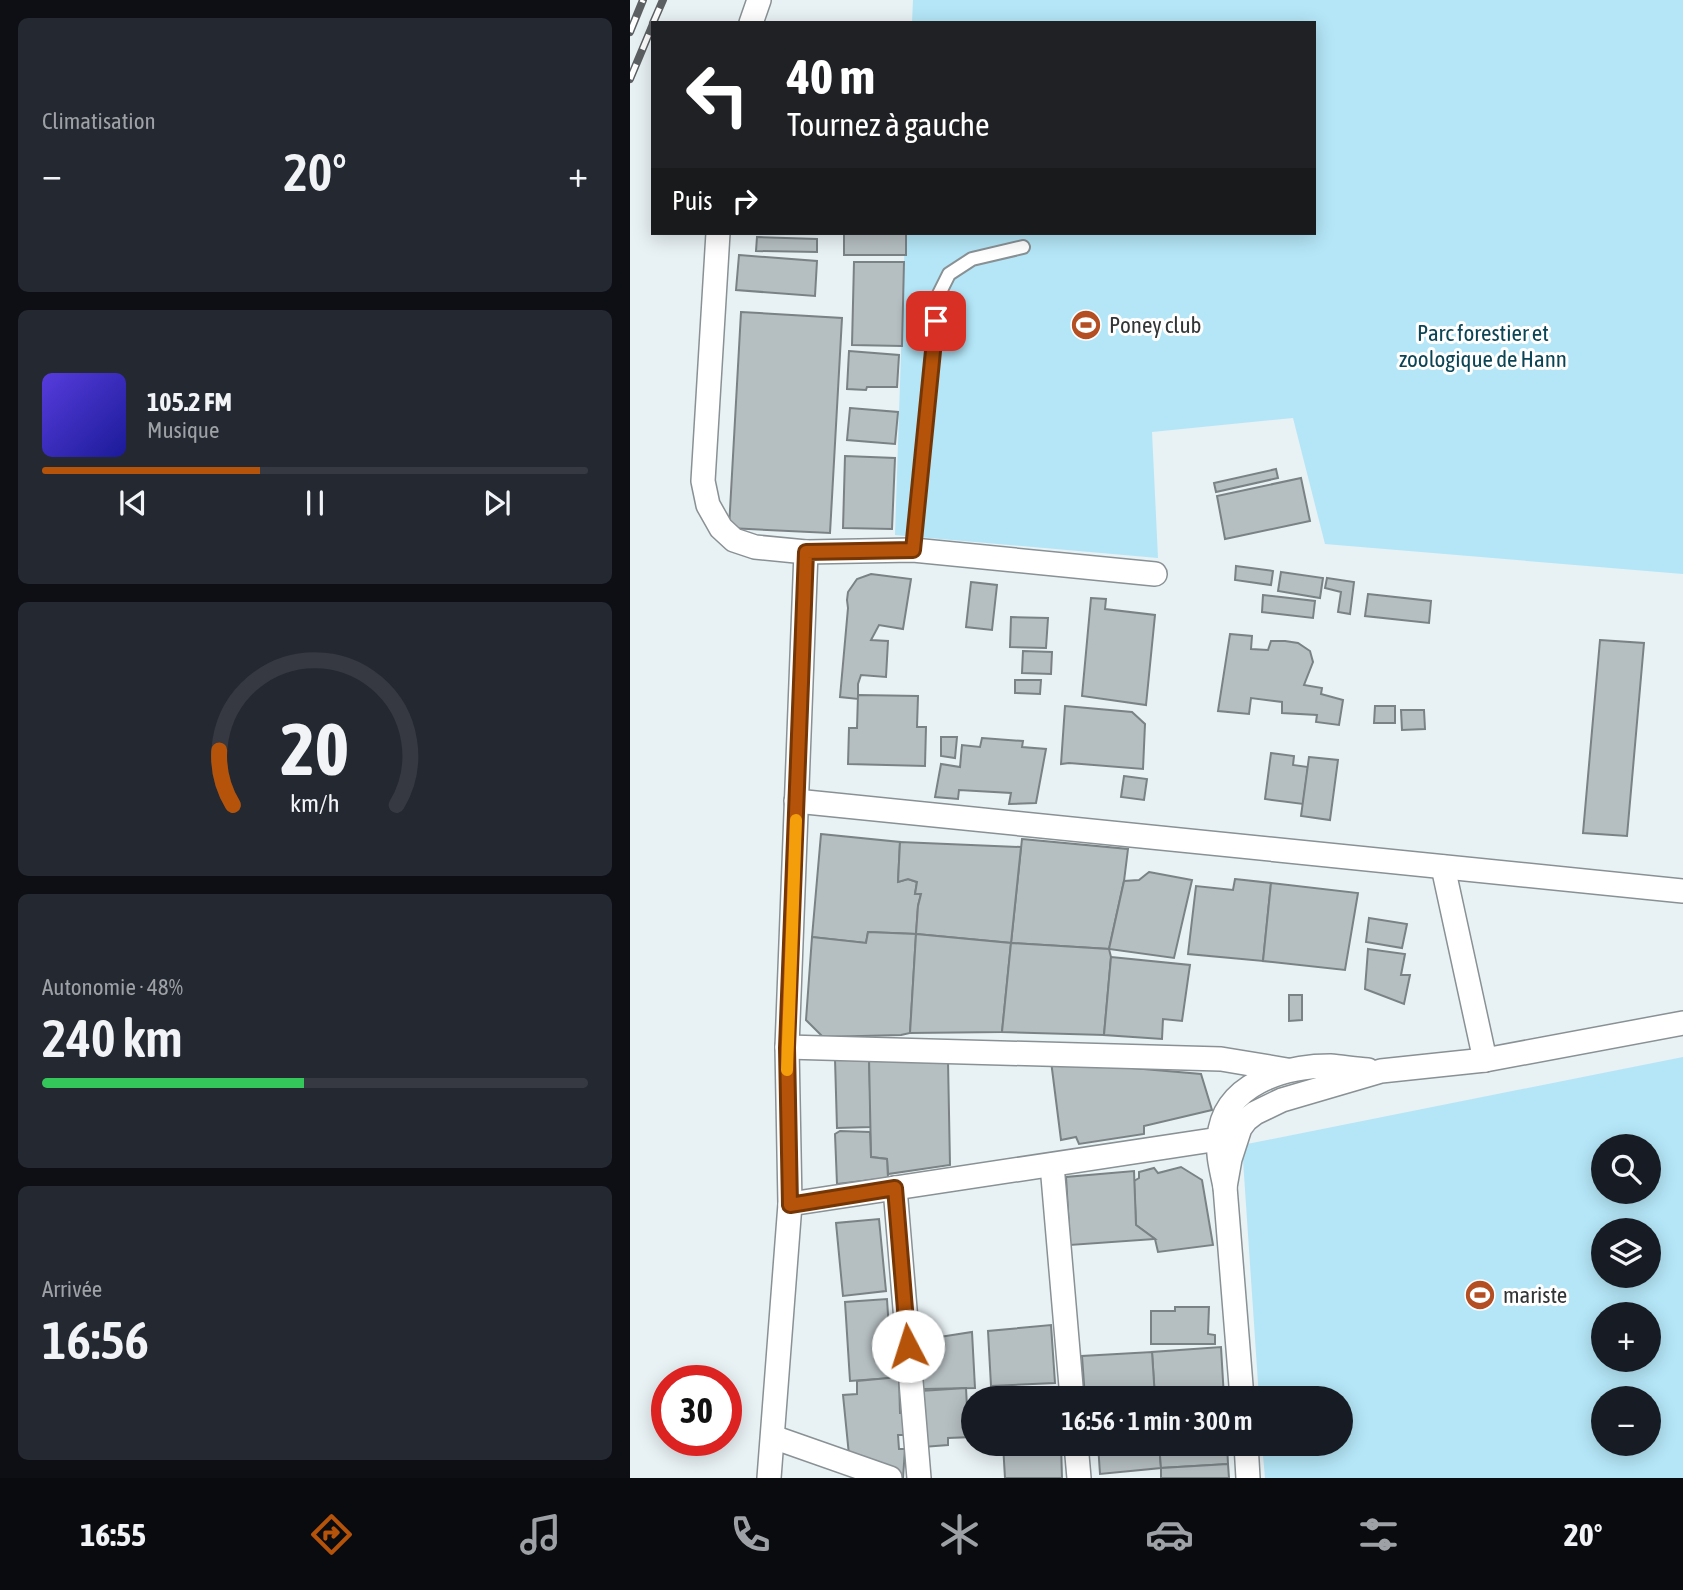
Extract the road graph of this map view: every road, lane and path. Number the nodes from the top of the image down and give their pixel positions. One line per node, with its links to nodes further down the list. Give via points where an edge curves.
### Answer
1 (759, 0): 2 (street)
2 (752, 21)
3 (718, 235): 6 (street, via 703,481 708,505 734,540)
4 (1023, 247): 5 (lane, via 972,259 949,274 938,296)
5 (913, 550): 6 (street); 7 (street)
6 (806, 552): 8 (street)
7 (1155, 574)
8 (796, 802): 9 (street); 12 (street)
9 (1443, 867): 10 (street); 13 (street)
10 (1683, 891)
11 (1683, 1023): 13 (street)
12 (787, 1048): 14 (street, via 1221,1059); 20 (street)
13 (1485, 1060): 15 (street)
14 (1287, 1070): 15 (street, via 1330,1066); 16 (street, via 1239,1096 1224,1117)
15 (1381, 1071): 18 (street, via 1292,1096 1246,1120)
16 (1219, 1139): 17 (street); 18 (street)
17 (1052, 1165): 19 (street); 21 (street)
18 (1225, 1186): 22 (street)
19 (895, 1188): 20 (street); 28 (street)
20 (790, 1205): 23 (street)
21 (1071, 1386)
22 (1241, 1386)
23 (773, 1437): 26 (street); 27 (street)
24 (1077, 1456): 29 (street)
25 (1247, 1456): 30 (street)
26 (769, 1478)
27 (890, 1478)
28 (919, 1478)
29 (1079, 1478)
30 (1248, 1478)

